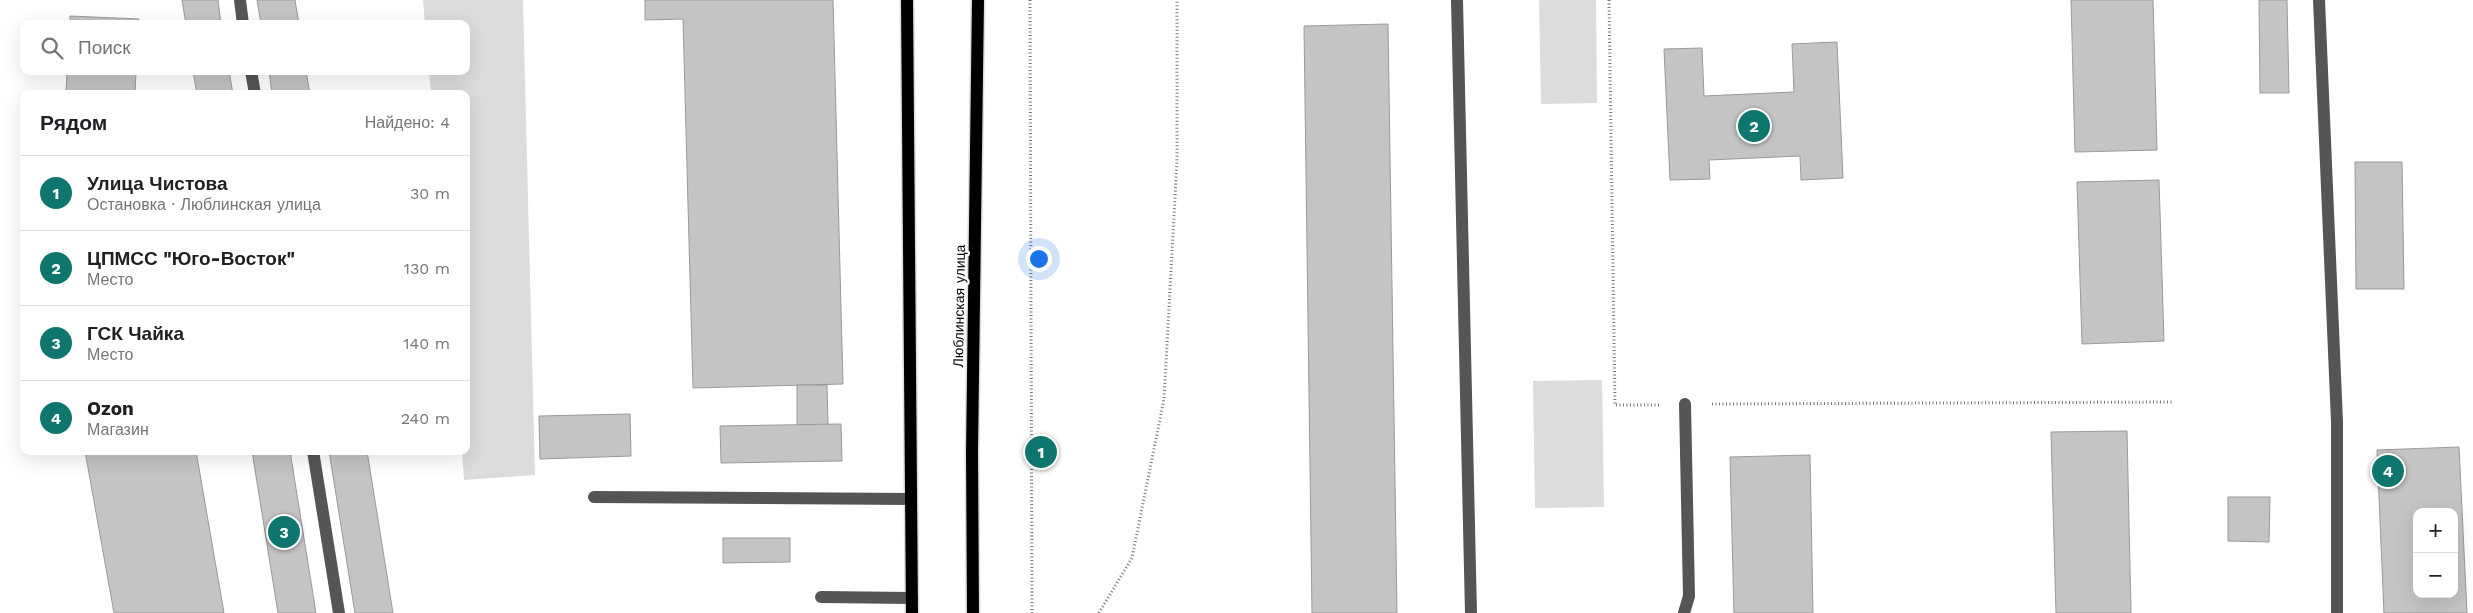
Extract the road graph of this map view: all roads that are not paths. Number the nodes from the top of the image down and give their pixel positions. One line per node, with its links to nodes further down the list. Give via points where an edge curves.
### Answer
1 (240, 0): 6 (lane)
2 (907, 0): 12 (main road)
3 (978, 0): 17 (main road, Люблинская улица)
4 (1457, 0): 18 (lane)
5 (2319, 0): 20 (lane, via 2337,422)
6 (242, 20)
7 (252, 75): 8 (lane)
8 (254, 90)
9 (1685, 404): 19 (lane, via 1689,596)
10 (314, 455): 15 (lane)
11 (594, 497): 12 (lane)
12 (911, 499): 14 (main road)
13 (822, 597): 14 (lane)
14 (912, 598): 16 (main road)
15 (339, 613)
16 (912, 613)
17 (973, 613)
18 (1472, 613)
19 (1684, 613)
20 (2337, 613)

